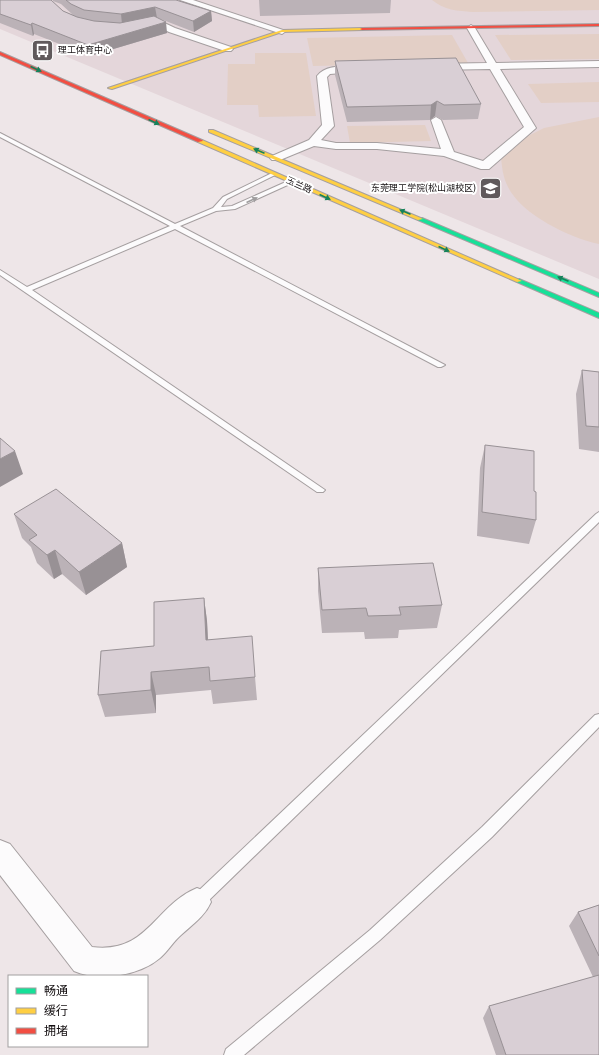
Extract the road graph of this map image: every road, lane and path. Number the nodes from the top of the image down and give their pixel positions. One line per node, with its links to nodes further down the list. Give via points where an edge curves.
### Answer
1 (184, 0): 5 (street)
2 (599, 25): 4 (street)
3 (129, 28): 6 (street, via 156,22)
4 (470, 28): 5 (street); 9 (street)
5 (282, 31): 6 (street)
6 (228, 49): 12 (street, via 107,86)
7 (0, 53): 19 (street, 玉兰路, one-way to 19)
8 (599, 64): 9 (street)
9 (493, 66): 10 (street); 17 (street, via 530,128 485,166)
10 (424, 67)
11 (370, 69): 16 (street, via 327,71 322,76 328,126)
12 (124, 94)
13 (436, 120): 17 (street)
14 (202, 127): 18 (street, 玉兰路, one-way to 14)
15 (0, 135): 22 (lane)
16 (313, 142): 17 (street); 18 (street)
17 (449, 154)
18 (276, 158): 25 (street, 玉兰路, one-way to 18)
19 (274, 174): 20 (street, 玉兰路); 21 (lane, via 225,198)
20 (290, 182): 21 (lane, one-way to 20, via 232,208); 26 (street, 玉兰路, one-way to 26)
21 (215, 209): 22 (lane)
22 (173, 227): 24 (lane); 27 (lane)
23 (0, 272): 24 (lane)
24 (26, 290): 28 (lane)
25 (599, 295)
26 (599, 316)
27 (441, 365)
28 (320, 490)
29 (599, 516): 32 (lane)
30 (599, 719): 33 (lane, via 487,832 375,935)
31 (0, 853): 32 (street, via 84,961 100,963 126,960 149,948)
32 (197, 902)
33 (232, 1055)

